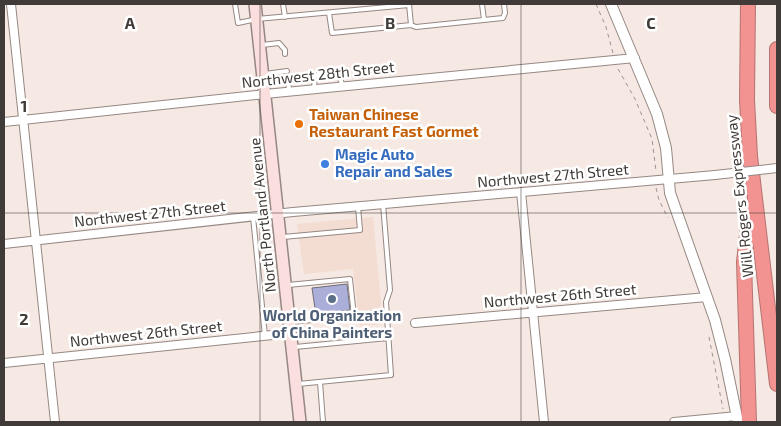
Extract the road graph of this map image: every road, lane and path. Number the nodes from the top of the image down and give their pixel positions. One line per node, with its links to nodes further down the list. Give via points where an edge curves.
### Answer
1 (10, 4): 30 (street)
2 (235, 4): 12 (lane, via 238,23)
3 (256, 4): 12 (main road, North Portland Avenue)
4 (283, 4): 11 (lane)
5 (409, 4): 10 (lane); 14 (lane)
6 (482, 4): 13 (lane)
7 (504, 4): 13 (lane, via 503,18)
8 (612, 4): 18 (street)
9 (748, 4): 35 (highway, Will Rogers Expressway, via 747,100)
10 (329, 13): 11 (lane); 14 (lane, via 332,33)
11 (285, 17): 12 (lane)
12 (257, 19): 15 (main road, North Portland Avenue)
13 (484, 20): 14 (lane)
14 (411, 26)
15 (260, 45): 17 (lane, via 279,43); 21 (main road, North Portland Avenue)
16 (777, 49): 29 (highway)
17 (285, 54)
18 (635, 58): 24 (street, Northwest 28th Street); 34 (street, via 657,114 666,148)
19 (286, 65): 20 (lane)
20 (287, 71): 21 (lane); 23 (lane)
21 (263, 74): 27 (main road, North Portland Avenue)
22 (315, 75): 23 (lane); 24 (lane, via 340,75); 25 (lane)
23 (288, 77): 26 (lane)
24 (343, 87): 25 (street, Northwest 28th Street)
25 (314, 89): 26 (street, Northwest 28th Street)
26 (289, 92): 27 (street, Northwest 28th Street)
27 (265, 94): 30 (street, Northwest 28th Street); 39 (main road, North Portland Avenue)
28 (635, 99): 33 (path, via 652,139)
29 (777, 106)
30 (23, 120): 31 (street, Northwest 28th Street); 42 (street)
31 (4, 122)
32 (777, 168): 34 (street, Northwest 27th Street, bridge)
33 (656, 169)
34 (668, 179): 36 (street, Northwest 27th Street); 45 (street)
35 (752, 186): 57 (highway, Will Rogers Expressway); 59 (highway, via 744,262)
36 (521, 192): 37 (street, Northwest 27th Street); 46 (street)
37 (383, 204): 38 (street, Northwest 27th Street); 51 (lane, via 390,290 386,302)
38 (358, 206): 39 (street, Northwest 27th Street); 41 (lane, via 360,230)
39 (278, 214): 40 (street, Northwest 27th Street); 41 (main road, North Portland Avenue)
40 (253, 217): 42 (street, Northwest 27th Street); 49 (lane)
41 (281, 237): 44 (main road, North Portland Avenue)
42 (35, 241): 43 (street, Northwest 27th Street); 53 (street)
43 (4, 244)
44 (286, 285): 48 (main road, North Portland Avenue); 48 (lane, via 350,279 354,316)
45 (707, 297): 46 (street, Northwest 26th Street); 59 (street)
46 (533, 313): 47 (street, Northwest 26th Street); 63 (street)
47 (415, 323)
48 (290, 328): 49 (street, Northwest 26th Street); 52 (main road, North Portland Avenue)
49 (265, 336): 53 (street, Northwest 26th Street)
50 (709, 337): 58 (path)
51 (388, 338): 52 (lane); 55 (lane, via 391,375)
52 (292, 347): 56 (main road, North Portland Avenue)
53 (48, 359): 54 (street, Northwest 26th Street); 60 (street)
54 (4, 364)
55 (320, 382): 56 (lane); 62 (lane)
56 (296, 384): 61 (main road, North Portland Avenue)
57 (777, 384)
58 (723, 408)
59 (742, 420): 64 (street)
60 (55, 422)
61 (300, 422)
62 (323, 422)
63 (544, 422)
64 (674, 422)

